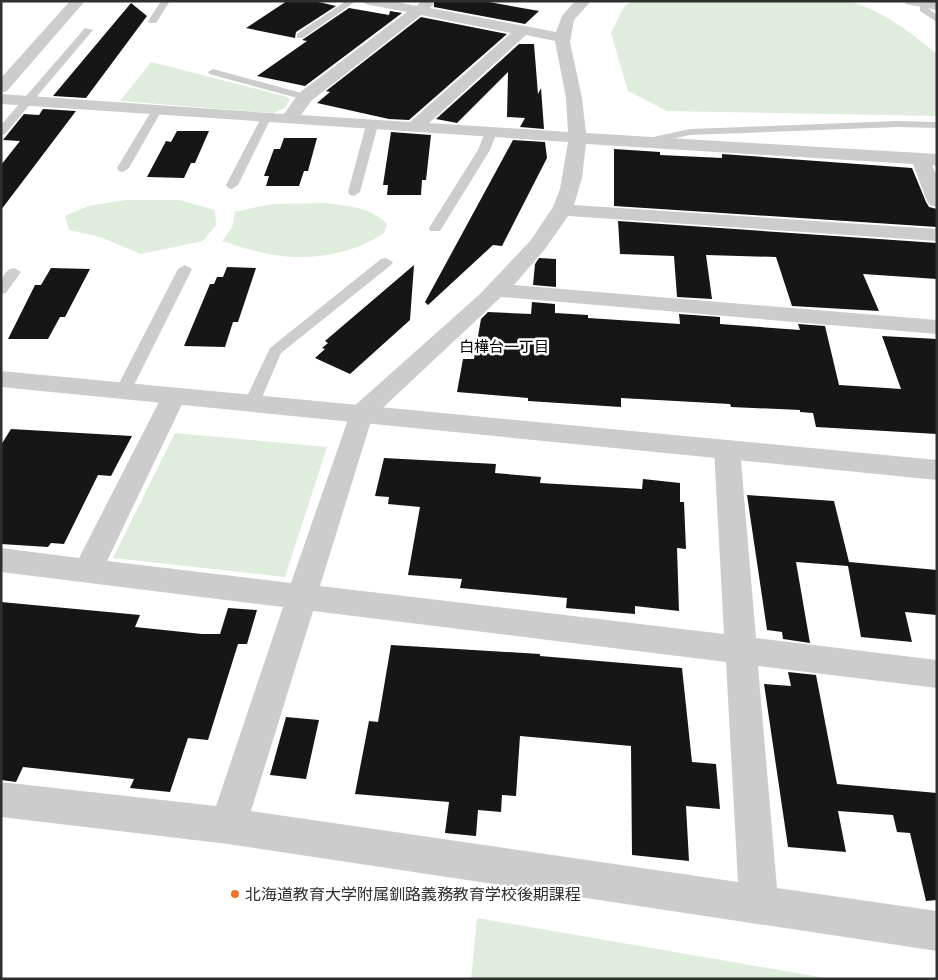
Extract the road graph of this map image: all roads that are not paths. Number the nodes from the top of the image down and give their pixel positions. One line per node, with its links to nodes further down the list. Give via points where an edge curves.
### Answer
1 (78, 1): 15 (street)
2 (166, 1): 9 (lane)
3 (352, 1): 12 (lane)
4 (370, 1): 7 (street)
5 (584, 1): 13 (street, via 571,12)
6 (924, 4): 8 (lane, via 923,9)
7 (424, 6): 11 (street); 16 (street)
8 (937, 19)
9 (153, 21)
10 (88, 30): 18 (lane)
11 (524, 30): 13 (street); 24 (street)
12 (300, 36)
13 (562, 38): 27 (street, via 574,101)
14 (213, 72): 16 (lane)
15 (1, 88)
16 (305, 97): 21 (street)
17 (1, 99): 18 (street)
18 (28, 101): 19 (street); 25 (lane)
19 (157, 110): 20 (street); 30 (lane)
20 (266, 118): 21 (street); 31 (lane)
21 (289, 119): 23 (street)
22 (937, 125): 28 (lane, via 690,132)
23 (372, 126): 24 (street); 32 (lane)
24 (414, 128): 26 (street)
25 (1, 132)
26 (491, 132): 27 (street); 35 (lane, via 484,150)
27 (576, 136): 28 (street); 34 (street, via 570,189)
28 (648, 141): 29 (street)
29 (928, 160): 33 (street)
30 (123, 168)
31 (232, 185)
32 (354, 192)
33 (937, 200)
34 (561, 210): 36 (street); 41 (street, via 533,250)
35 (435, 228)
36 (937, 235)
37 (386, 262): 46 (lane, via 275,351)
38 (185, 269): 44 (lane)
39 (14, 272): 40 (lane)
40 (1, 290)
41 (496, 290): 42 (street); 47 (street)
42 (937, 327)
43 (1, 379): 44 (street)
44 (123, 391): 45 (street)
45 (174, 396): 46 (street); 51 (street)
46 (252, 403): 47 (street)
47 (361, 414): 48 (street); 52 (street)
48 (727, 449): 49 (street); 53 (street)
49 (937, 470)
50 (1, 560): 51 (street)
51 (88, 570): 52 (street)
52 (301, 595): 53 (street); 56 (street)
53 (743, 650): 54 (street); 57 (street)
54 (937, 674)
55 (1, 799): 56 (street)
56 (228, 826): 57 (street)
57 (759, 906): 58 (street)
58 (937, 932)

